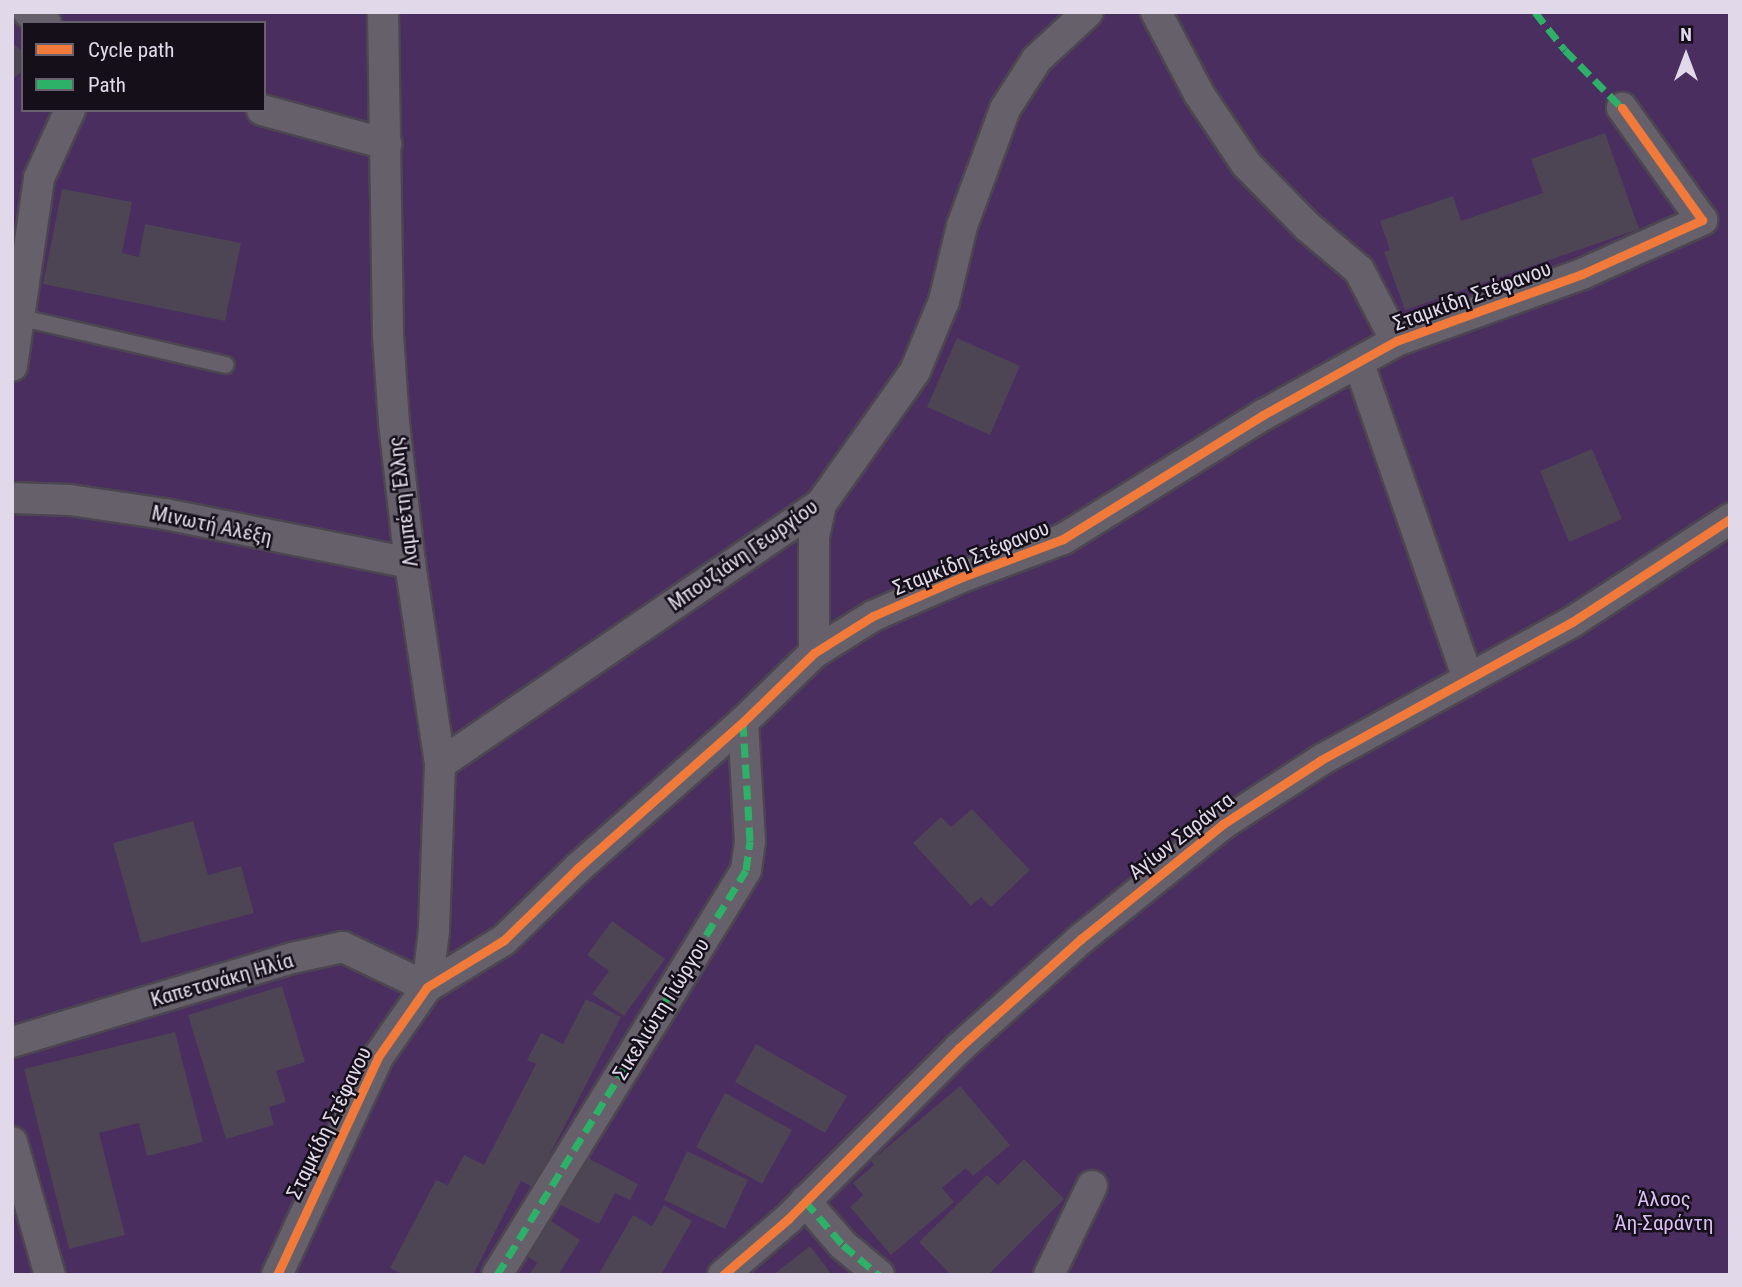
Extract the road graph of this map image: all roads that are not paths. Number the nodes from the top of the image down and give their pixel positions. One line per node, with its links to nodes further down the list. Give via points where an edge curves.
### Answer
1 (383, 12): 7 (street, Λαμπέτη Έλλης)
2 (1088, 12): 14 (street, Μπουζιάνη Γεωργίου, via 1037,59 1005,109 966,214 944,301 915,371)
3 (1156, 12): 9 (street, via 1199,94 1246,164 1308,227 1360,270)
4 (1622, 108): 9 (street, Σταμκίδη Στέφανου, via 1702,220 1582,274)
5 (266, 111): 7 (street)
6 (69, 112): 8 (street, via 39,178)
7 (386, 144): 16 (street, Λαμπέτη Έλλης, via 388,335)
8 (18, 317): 11 (lane); 12 (street)
9 (1396, 341): 10 (street, Σταμκίδη Στέφανου)
10 (1359, 364): 17 (street, Σταμκίδη Στέφανου, via 1263,415 1063,539 873,616); 18 (street)
11 (226, 365)
12 (12, 366)
13 (12, 498): 16 (street, Μινωτή Αλέξη, via 70,500 165,514)
14 (821, 504): 17 (street, via 814,537); 20 (street, Μπουζιάνη Γεωργίου)
15 (1730, 519): 18 (street, Αγίων Σαράντα, via 1572,622)
16 (410, 563): 20 (street, Λαμπέτη Έλλης)
17 (814, 653): 19 (street, Σταμκίδη Στέφανου)
18 (1468, 678): 25 (street, Αγίων Σαράντα, via 1321,760 1223,824 1091,931 977,1032)
19 (743, 722): 21 (street, Σταμκίδη Στέφανου, via 504,940); 28 (street, Σικελιώτη Γιώργου, via 750,841 746,870)
20 (440, 764): 21 (street, Λαμπέτη Έλλης, via 434,931)
21 (427, 987): 22 (street, Καπετανάκη Ηλία, via 343,947); 27 (street, Σταμκίδη Στέφανου, via 379,1057)
22 (12, 1042)
23 (12, 1142): 26 (street)
24 (1092, 1186): 31 (street)
25 (805, 1201): 29 (street, Αγίων Σαράντα); 30 (street, via 844,1245)
26 (50, 1275)
27 (277, 1275)
28 (497, 1275)
29 (723, 1275)
30 (879, 1275)
31 (1049, 1275)

